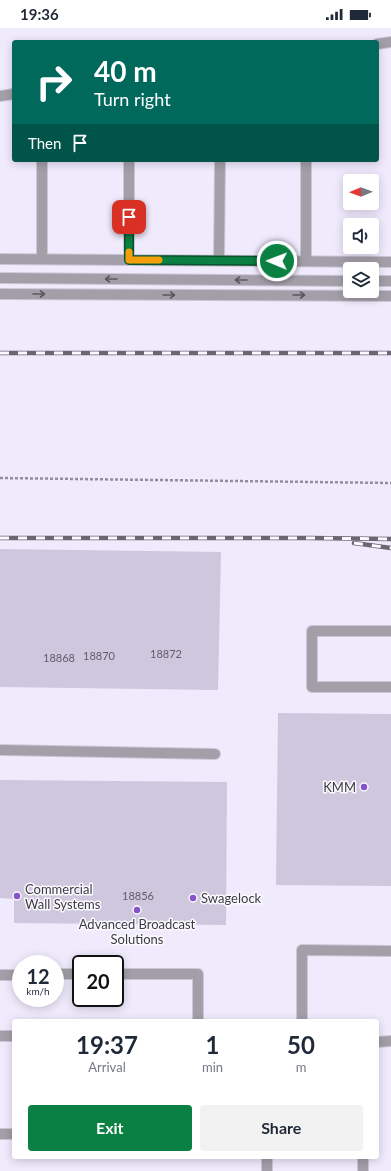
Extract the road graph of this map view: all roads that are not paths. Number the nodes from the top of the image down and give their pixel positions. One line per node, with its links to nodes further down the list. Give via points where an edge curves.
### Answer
1 (391, 42): 2 (street)
2 (379, 44)
3 (12, 94): 4 (street)
4 (0, 96)
5 (42, 162): 10 (street)
6 (129, 162): 11 (street)
7 (220, 162): 12 (street)
8 (306, 162): 13 (street)
9 (0, 259): 10 (street)
10 (42, 259): 11 (street)
11 (129, 260): 12 (street)
12 (219, 260): 13 (street)
13 (306, 261): 14 (street)
14 (391, 262)
15 (0, 278): 16 (street, one-way to 15)
16 (343, 281)
17 (379, 281): 18 (street)
18 (391, 281)
19 (0, 294): 20 (street, one-way to 20)
20 (391, 296)
21 (391, 631): 22 (street, via 312,631 312,687)
22 (391, 687)
23 (0, 750): 24 (street)
24 (215, 754)
25 (391, 951): 30 (street, via 302,950)
26 (12, 974): 28 (street)
27 (124, 974): 29 (street, via 198,974)
28 (0, 975)
29 (198, 1019)
30 (302, 1019)
31 (0, 1036): 32 (street)
32 (12, 1036)
33 (379, 1042): 34 (street)
34 (391, 1042)
35 (0, 1134): 36 (street)
36 (12, 1134)
37 (267, 1159): 39 (street)
38 (363, 1159): 40 (street)
39 (267, 1171)
40 (363, 1171)

